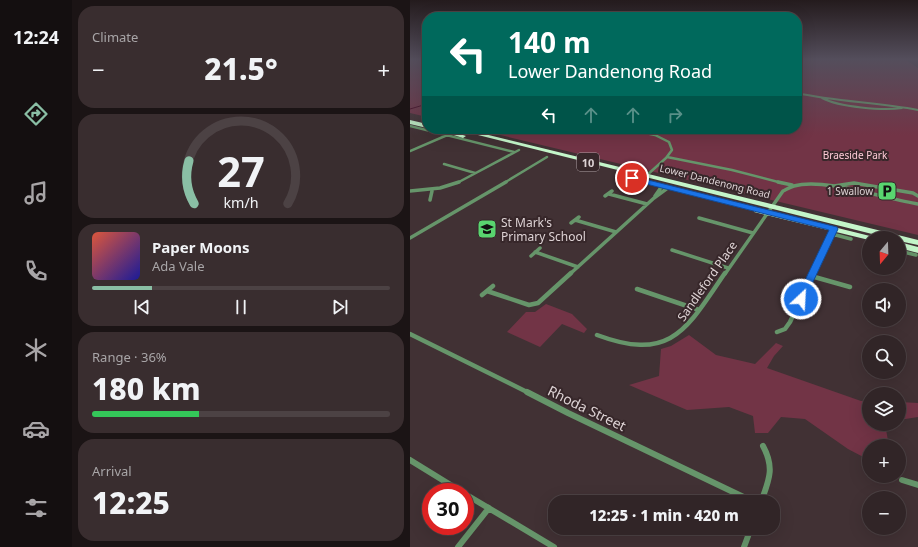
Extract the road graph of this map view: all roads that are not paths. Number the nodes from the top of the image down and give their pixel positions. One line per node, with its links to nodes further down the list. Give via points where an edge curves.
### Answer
1 (802, 94): 2 (street)
2 (820, 97): 3 (street); 3 (street, via 831,103 889,110)
3 (905, 108): 4 (street)
4 (918, 110)
5 (410, 118): 6 (highway)
6 (422, 121)
7 (410, 122): 8 (highway)
8 (422, 125)
9 (410, 126): 10 (street, Lower Dandenong Road)
10 (422, 128)
11 (449, 134): 16 (street)
12 (461, 134): 17 (highway, Lower Dandenong Road / 10)
13 (463, 134): 22 (highway, Lower Dandenong Road / 10)
14 (650, 134): 15 (street)
15 (655, 135): 19 (street, via 670,142 672,150)
16 (410, 151)
17 (516, 151): 18 (highway, Lower Dandenong Road / 10); 21 (street)
18 (547, 157): 25 (highway, Lower Dandenong Road / 10); 44 (street)
19 (667, 157): 22 (street); 23 (street, via 732,170)
20 (444, 164): 21 (street)
21 (475, 174): 27 (street, via 459,183)
22 (646, 176): 34 (highway, Lower Dandenong Road / 10)
23 (792, 186): 24 (street, via 808,183); 34 (street, Sandleford Place, via 783,191)
24 (831, 186): 29 (street, via 854,183); 33 (street)
25 (666, 187): 30 (street); 30 (street); 34 (highway, Lower Dandenong Road / 10)
26 (410, 191): 27 (street)
27 (432, 191): 31 (street)
28 (609, 194): 32 (street)
29 (918, 196)
30 (654, 198): 32 (street)
31 (430, 200)
32 (647, 204): 40 (street)
33 (918, 204)
34 (770, 210): 39 (highway, Lower Dandenong Road / 10); 41 (highway, Lower Dandenong Road / 10); 42 (street, Sandleford Place)
35 (578, 217): 37 (street)
36 (699, 218): 42 (street)
37 (575, 220): 38 (street); 40 (street)
38 (571, 223)
39 (866, 231)
40 (616, 232): 54 (street)
41 (833, 232): 43 (highway, Lower Dandenong Road / 10); 45 (street, Lower Dandenong Road); 56 (street)
42 (753, 233): 55 (street, Sandleford Place)
43 (862, 237)
44 (410, 238)
45 (851, 239)
46 (906, 240): 47 (highway, Lower Dandenong Road / 10)
47 (918, 243)
48 (540, 248): 51 (street)
49 (672, 250): 55 (street)
50 (906, 250): 52 (highway)
51 (535, 252): 53 (street); 54 (street)
52 (917, 253)
53 (531, 256)
54 (578, 267): 60 (street, via 535,304 523,304)
55 (728, 268): 62 (street, Sandleford Place)
56 (812, 276): 58 (street); 63 (street, via 788,326)
57 (493, 286): 60 (street)
58 (850, 287)
59 (637, 289): 62 (street)
60 (487, 290): 61 (street)
61 (482, 295)
62 (699, 310): 65 (street, Sandleford Place, via 680,333 656,344 625,344)
63 (777, 332)
64 (410, 334): 71 (street, Rhoda Street)
65 (597, 335)
66 (763, 446): 72 (street, via 770,458 771,472)
67 (410, 460): 69 (street)
68 (906, 481): 70 (street)
69 (447, 483)
70 (918, 485)
71 (739, 495)
72 (763, 495)
73 (474, 499): 74 (street)
74 (489, 508): 76 (street); 77 (street)
75 (748, 535): 78 (street)
76 (458, 547)
77 (554, 547)
78 (744, 547)

